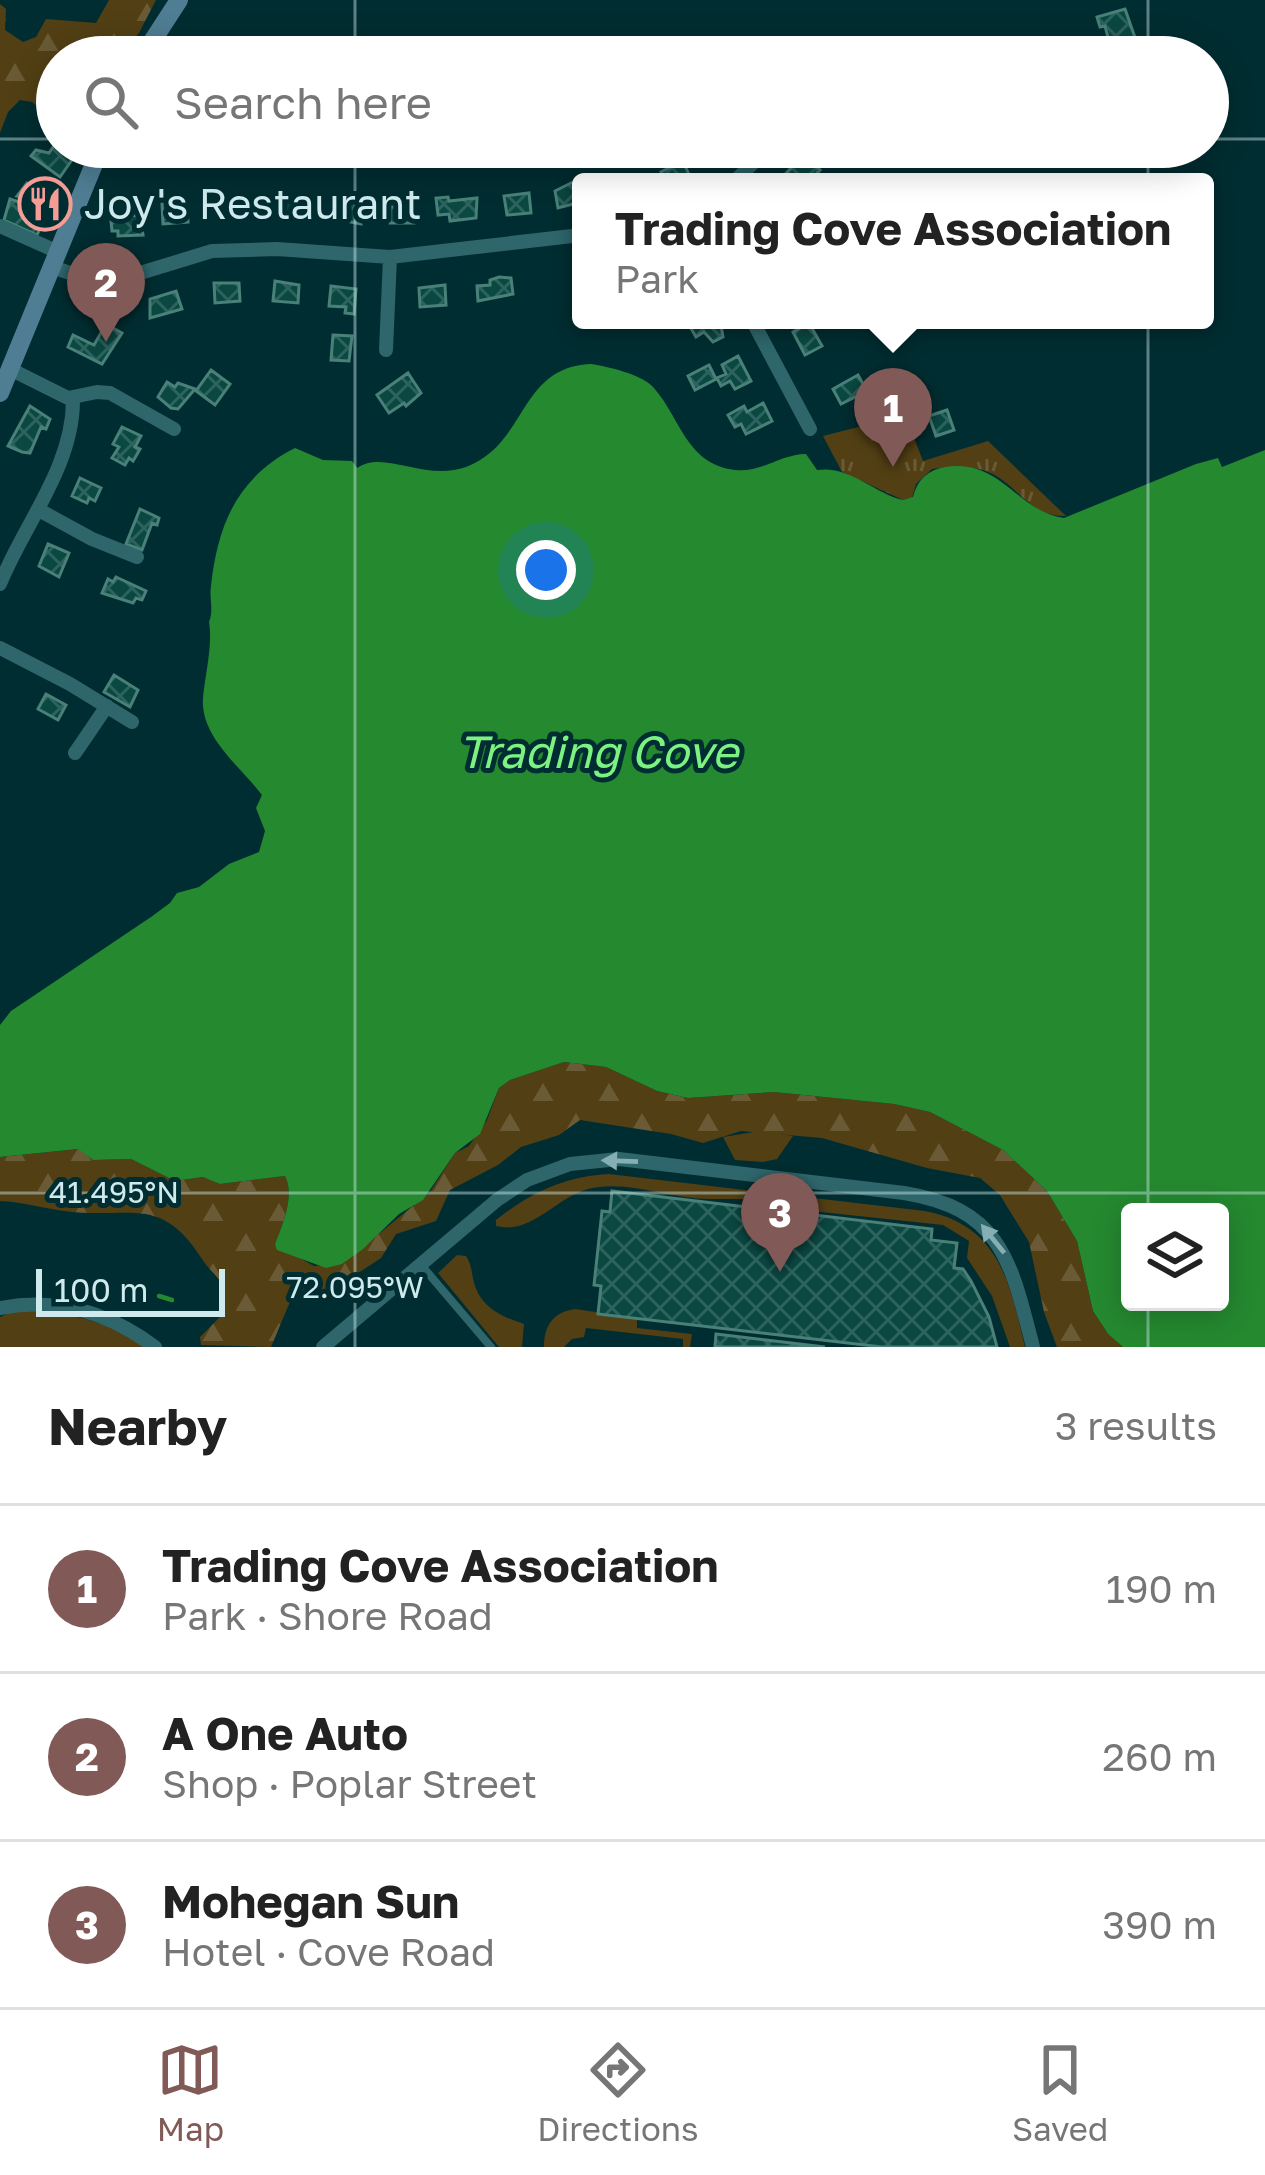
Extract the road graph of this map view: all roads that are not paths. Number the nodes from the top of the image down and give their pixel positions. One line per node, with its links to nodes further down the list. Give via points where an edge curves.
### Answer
1 (179, 0): 2 (main road)
2 (156, 36)
3 (92, 168): 7 (main road)
4 (0, 226): 7 (street)
5 (572, 236): 6 (street)
6 (390, 256): 7 (street, via 212,250 108,281); 9 (street)
7 (55, 259): 10 (main road)
8 (757, 329): 14 (street)
9 (386, 350)
10 (10, 369): 11 (main road); 12 (street)
11 (0, 393)
12 (73, 398): 13 (street, via 110,393); 15 (street, via 70,433)
13 (175, 429)
14 (810, 429)
15 (39, 510): 16 (street); 17 (street)
16 (137, 557)
17 (0, 584)
18 (0, 648): 19 (street)
19 (107, 706): 20 (street); 21 (street)
20 (132, 722)
21 (75, 753)
22 (421, 1264): 25 (street); 26 (lane); 27 (street, one-way to 22, via 997,1241 950,1204 904,1193 593,1160 527,1180)
23 (0, 1308): 24 (street, via 81,1310)
24 (154, 1347)
25 (323, 1347)
26 (490, 1347)
27 (1033, 1347)

